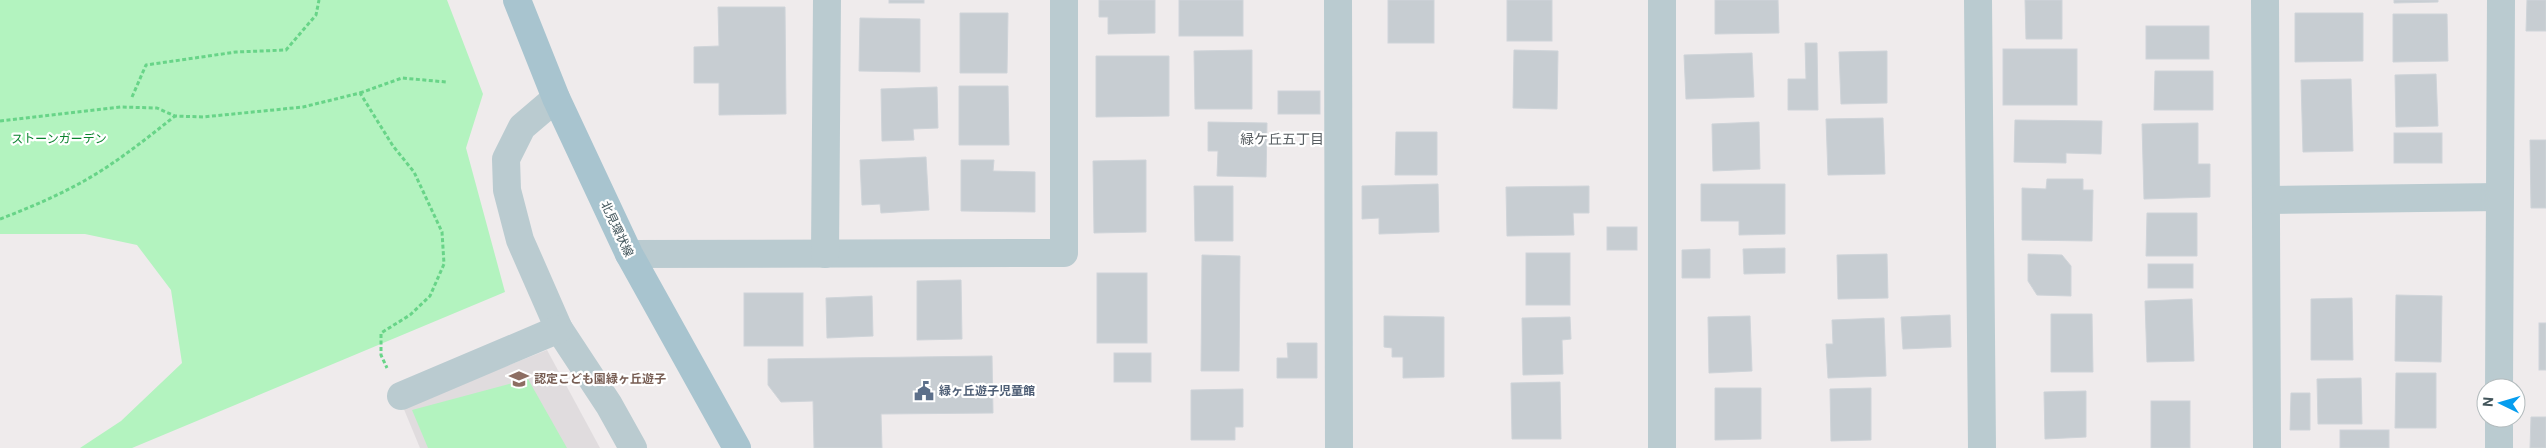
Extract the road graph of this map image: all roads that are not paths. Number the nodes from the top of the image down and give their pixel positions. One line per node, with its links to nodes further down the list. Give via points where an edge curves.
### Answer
1 (517, 0): 9 (main road, 北見環状線)
2 (827, 0): 13 (street)
3 (1064, 0): 13 (street, via 1064,254)
4 (1338, 0): 20 (street)
5 (1662, 0): 21 (street)
6 (1978, 0): 22 (street)
7 (2265, 0): 11 (street)
8 (2501, 0): 10 (street)
9 (556, 98): 12 (main road, 北見環状線); 14 (street, via 522,127 506,159 507,190 520,240)
10 (2499, 198): 11 (street); 15 (street)
11 (2266, 200): 23 (street)
12 (629, 254): 13 (street); 19 (main road, 北見環状線)
13 (825, 254)
14 (560, 329): 16 (street); 18 (street)
15 (2499, 378)
16 (401, 396)
17 (2499, 428): 24 (street)
18 (633, 448)
19 (738, 448)
20 (1339, 448)
21 (1662, 448)
22 (1982, 448)
23 (2267, 448)
24 (2499, 448)

